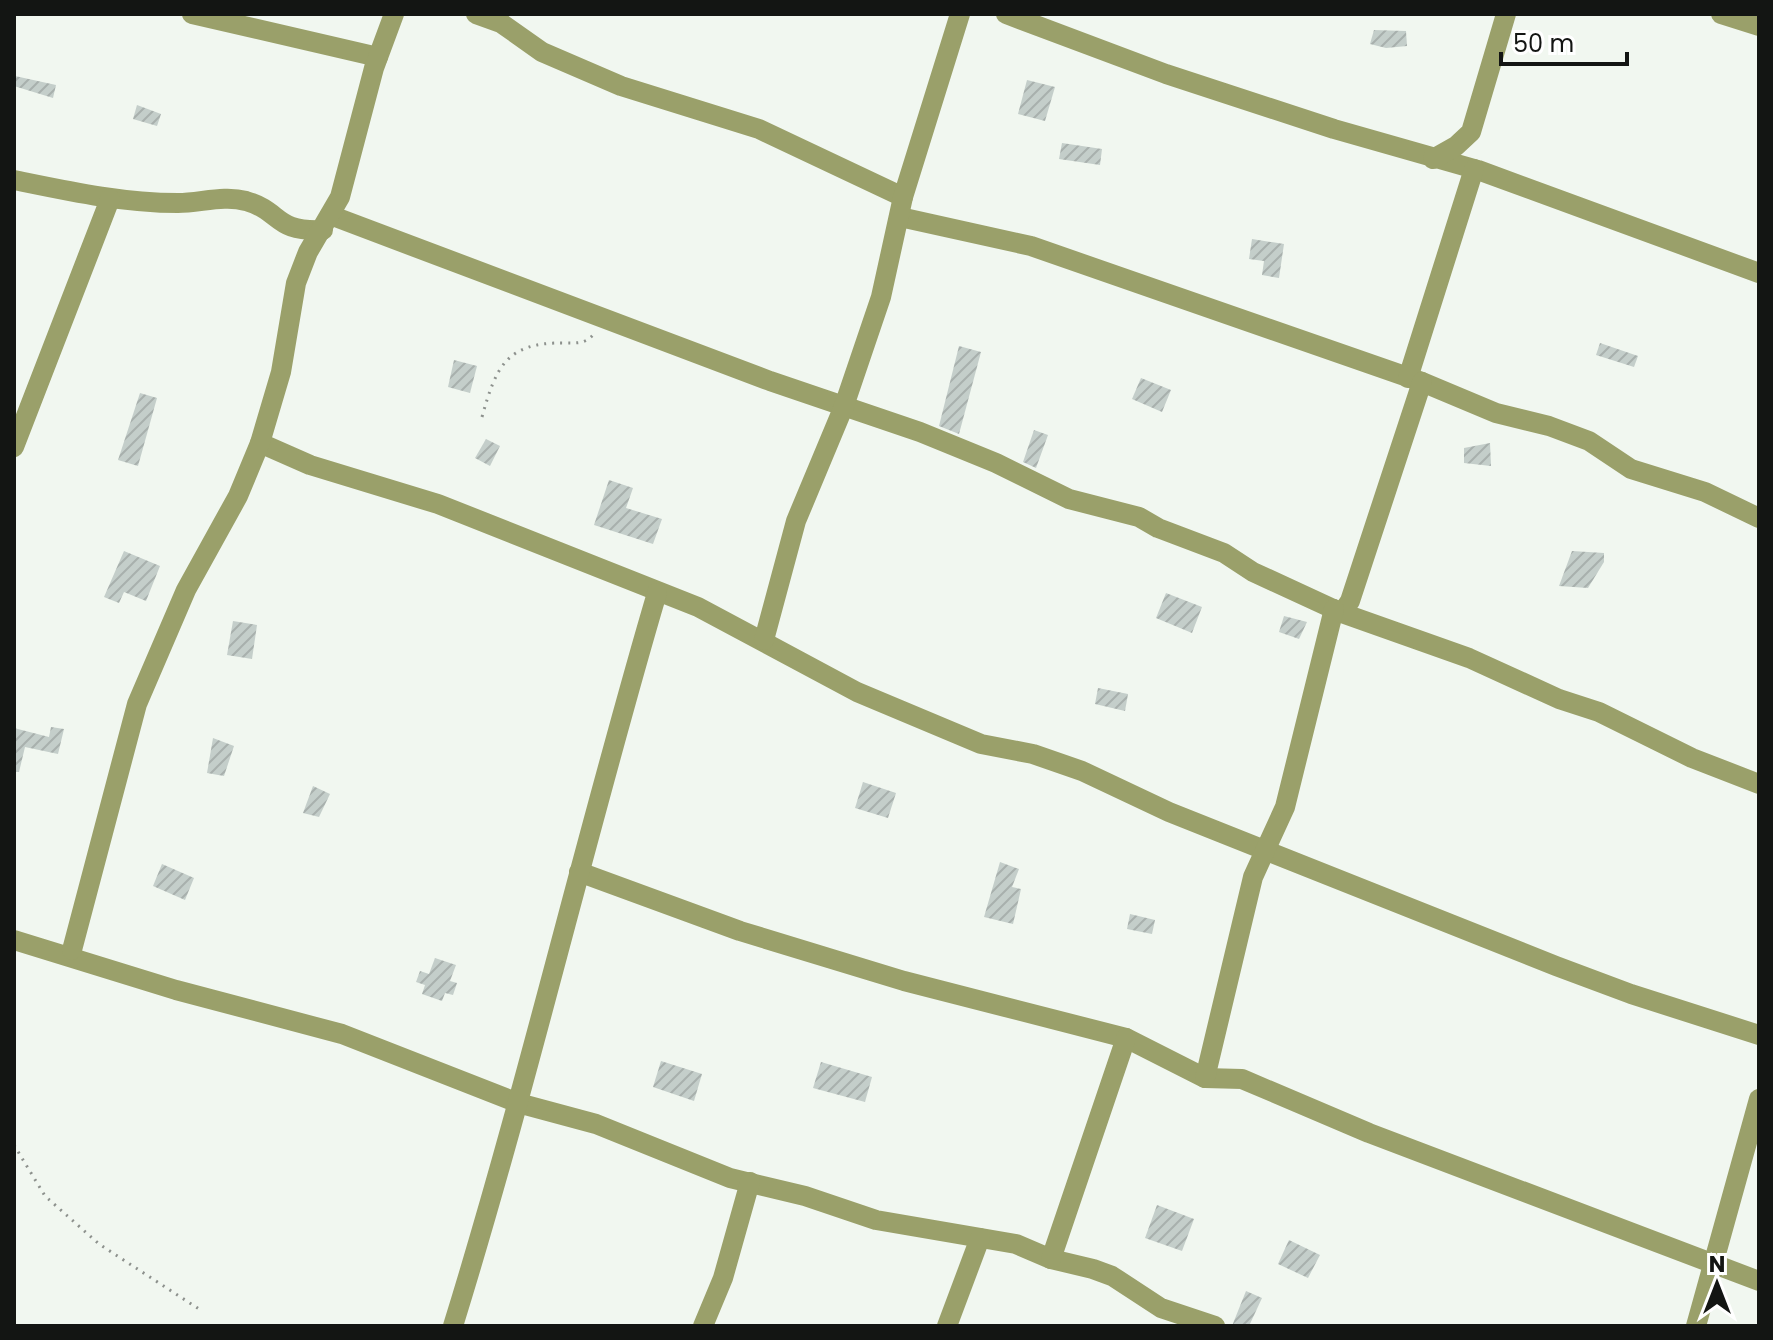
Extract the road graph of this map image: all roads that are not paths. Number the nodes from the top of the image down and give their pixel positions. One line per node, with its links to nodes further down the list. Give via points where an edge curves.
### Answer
1 (192, 14): 9 (street)
2 (394, 14): 9 (street)
3 (476, 14): 15 (street, via 595,75 759,129)
4 (960, 14): 15 (street)
5 (1006, 14): 11 (street, via 1166,74)
6 (1506, 14): 10 (street)
7 (1721, 14): 8 (street)
8 (1759, 26)
9 (378, 57): 16 (street, via 340,197)
10 (1471, 132): 11 (street); 12 (street)
11 (1433, 159): 12 (street)
12 (1476, 169): 17 (street); 18 (street)
13 (14, 180): 14 (street)
14 (110, 199): 16 (street, via 245,201 299,231); 19 (street)
15 (902, 207): 18 (street, via 1031,246); 20 (street, via 884,285)
16 (327, 222): 20 (street); 21 (street, via 296,283 281,372)
17 (1759, 273)
18 (1415, 380): 23 (street, via 1496,413 1589,441 1631,469 1705,492); 25 (street, via 1350,601)
19 (22, 401): 22 (street)
20 (844, 406): 25 (street, via 970,452 1069,499 1139,517); 26 (street, via 796,521)
21 (260, 443): 24 (street, via 310,465 438,504); 31 (street, via 238,496 186,590 137,704)
22 (14, 447)
23 (1759, 518)
24 (657, 593): 26 (street); 29 (street)
25 (1338, 611): 27 (street, via 1469,658); 28 (street, via 1285,807)
26 (764, 640): 28 (street, via 912,716 981,744 1082,771)
27 (1759, 784)
28 (1265, 850): 32 (street, via 1631,994); 34 (street, via 1253,877)
29 (579, 872): 33 (street, via 740,931 904,981); 36 (street)
30 (14, 940): 36 (street, via 342,1034)
31 (72, 950)
32 (1759, 1035)
33 (1126, 1038): 34 (street); 39 (street)
34 (1205, 1078): 40 (street, via 1242,1079)
35 (1759, 1099): 40 (street)
36 (518, 1103): 37 (street, via 596,1124); 42 (street)
37 (750, 1182): 38 (street, via 876,1220); 43 (street, via 723,1278)
38 (980, 1238): 39 (street, via 1016,1244); 44 (street)
39 (1051, 1259): 45 (street, via 1112,1276 1161,1308)
40 (1714, 1264): 41 (street); 46 (street)
41 (1759, 1281)
42 (453, 1326)
43 (703, 1326)
44 (947, 1326)
45 (1215, 1326)
46 (1696, 1326)

